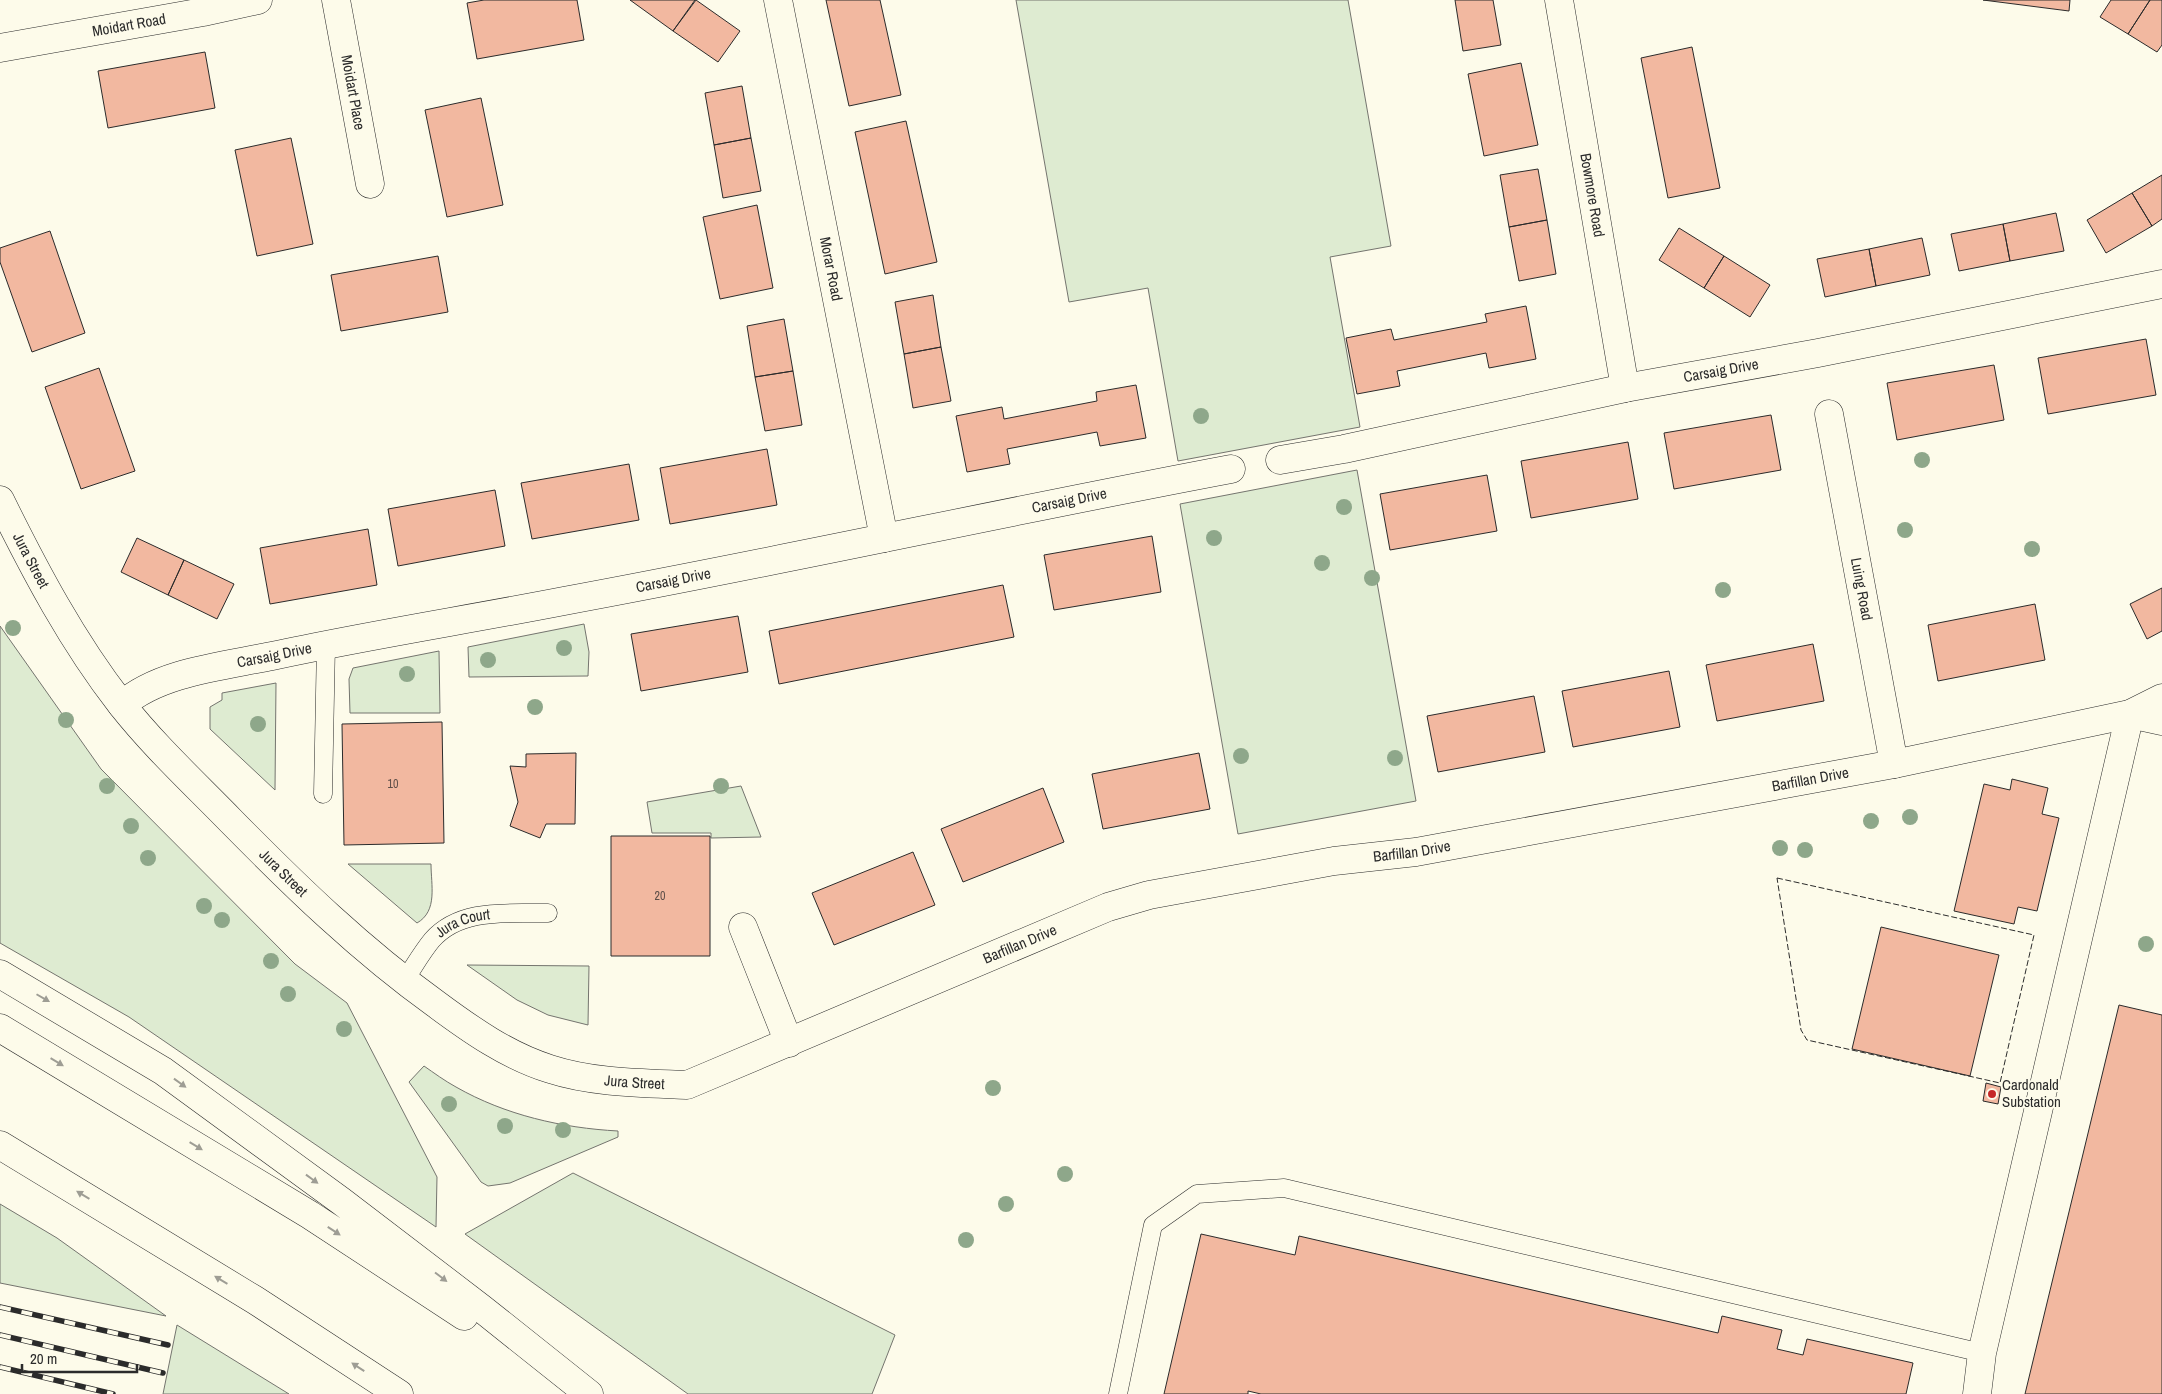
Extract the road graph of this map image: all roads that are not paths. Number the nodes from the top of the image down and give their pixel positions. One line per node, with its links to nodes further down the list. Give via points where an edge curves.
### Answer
1 (258, 0): 5 (main road, Moidart Road)
2 (336, 0): 7 (main road, Moidart Place)
3 (778, 0): 14 (main road, Morar Road)
4 (1558, 0): 9 (main road, Bowmore Road)
5 (204, 6): 6 (main road, Moidart Road)
6 (0, 48)
7 (370, 184)
8 (2162, 284): 9 (main road, Carsaig Drive, via 1818,354)
9 (1625, 388): 11 (main road, Carsaig Drive)
10 (1829, 414): 20 (main road, Luing Road)
11 (1280, 460)
12 (1231, 469): 14 (main road, Carsaig Drive)
13 (0, 500): 17 (main road, Jura Street, via 68,628)
14 (884, 538): 15 (main road, Carsaig Drive)
15 (326, 644): 17 (main road, Carsaig Drive, via 192,672 149,686); 21 (lane)
16 (2162, 698): 18 (main road, Barfillan Drive)
17 (122, 705): 25 (main road, Jura Street, via 172,761 280,870 352,938)
18 (2130, 714): 19 (main road); 20 (main road, Barfillan Drive); 30 (main road)
19 (2162, 721)
20 (1894, 764): 27 (main road, Barfillan Drive, via 1416,852 1334,862 1149,896 1108,907)
21 (323, 794)
22 (548, 913): 25 (lane, Jura Court, via 482,914 458,920 432,940)
23 (743, 927): 27 (main road)
24 (0, 974): 33 (main road, one-way to 33, via 163,1071 341,1201)
25 (404, 981): 28 (main road, Jura Street, via 487,1040 551,1070 636,1083)
26 (0, 1028): 32 (main road, one-way to 32, via 310,1215)
27 (788, 1043): 28 (main road, Barfillan Drive)
28 (687, 1085)
29 (0, 1144): 31 (main road, one-way to 29, via 255,1300)
30 (1982, 1353): 34 (lane, via 1284,1188 1197,1194 1153,1225); 35 (main road)
31 (399, 1394)
32 (583, 1394)
33 (589, 1394)
34 (1118, 1394)
35 (1977, 1394)

